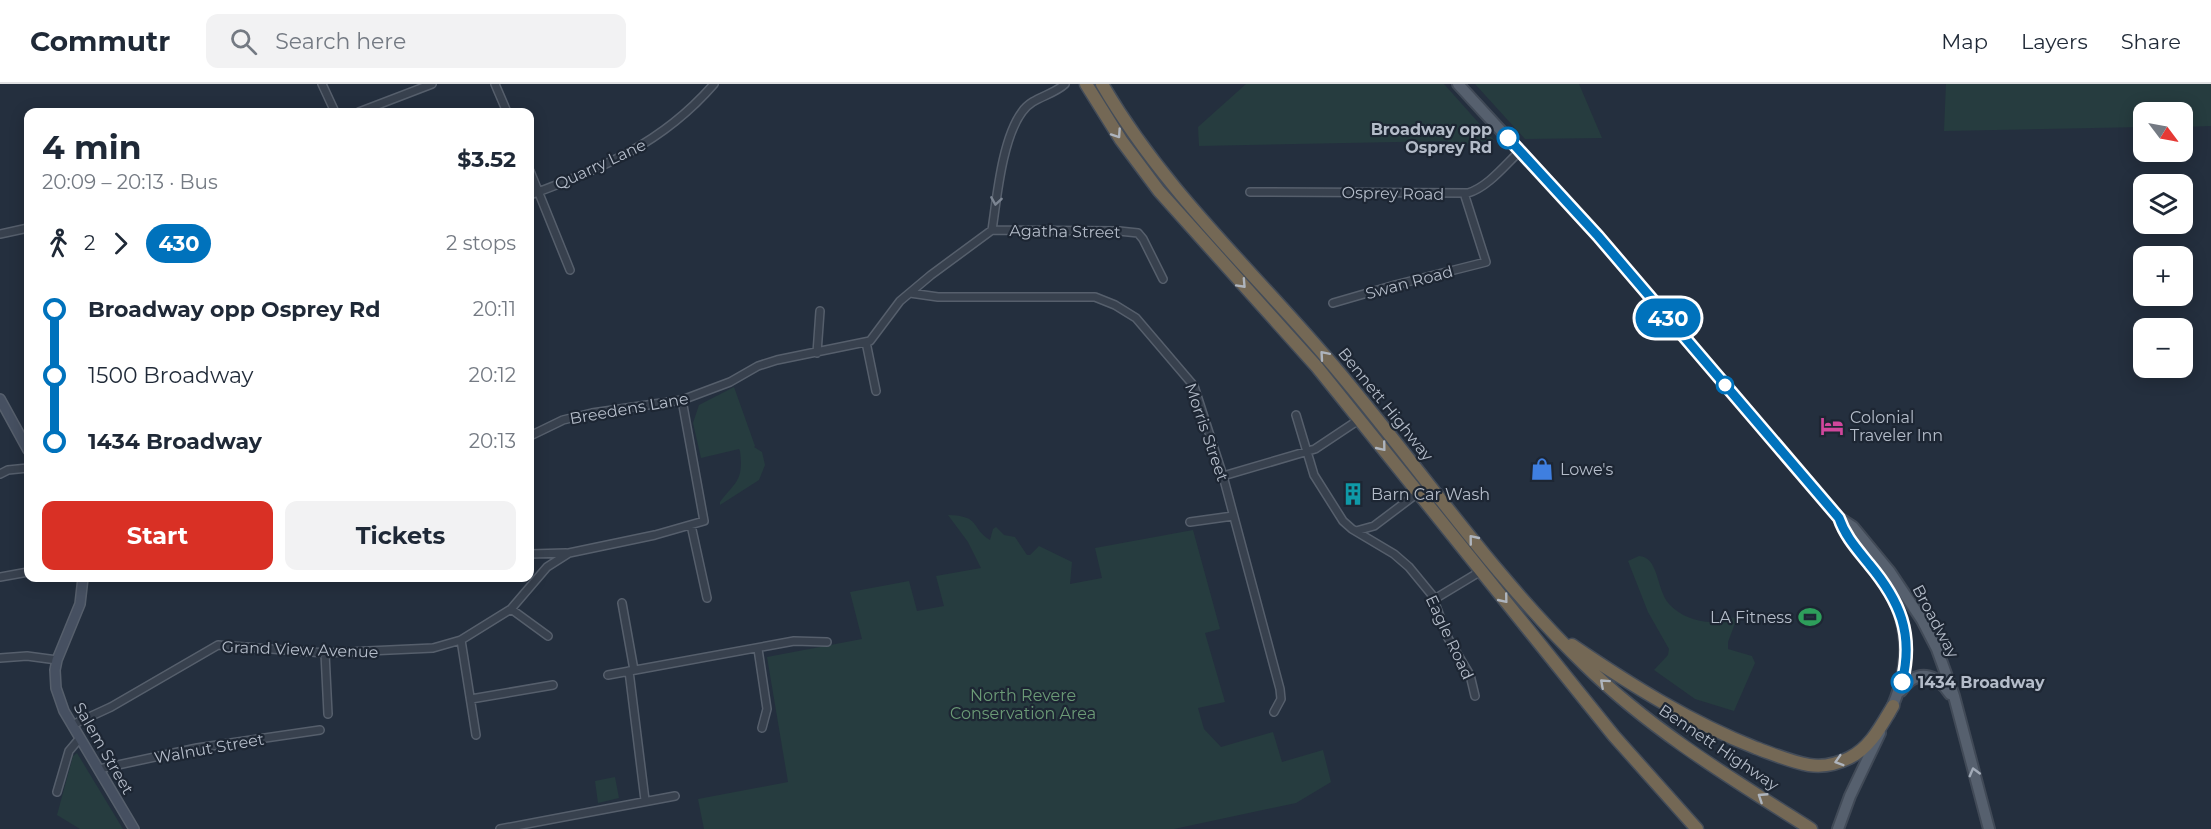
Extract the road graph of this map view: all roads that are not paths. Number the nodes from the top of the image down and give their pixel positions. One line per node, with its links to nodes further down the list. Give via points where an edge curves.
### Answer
1 (322, 84): 9 (street)
2 (432, 84): 10 (street)
3 (495, 84): 11 (street)
4 (714, 84): 14 (street, Quarry Lane, via 650,141)
5 (1065, 84): 19 (street, one-way to 19, via 1022,111 1009,139)
6 (1086, 84): 32 (highway, Bennett Highway, one-way to 32, via 1158,191 1297,343)
7 (1102, 84): 55 (highway, Bennett Highway, one-way to 7, via 1329,360 1191,209 1142,147)
8 (1458, 84): 12 (main road, Broadway)
9 (333, 108)
10 (369, 108)
11 (505, 108)
12 (1520, 151): 16 (street, Osprey Road, via 1479,188); 41 (main road, Broadway, via 1598,236)
13 (534, 182): 14 (street)
14 (538, 192): 17 (street, Quarry Lane); 21 (street)
15 (1250, 192): 16 (street, Osprey Road)
16 (1464, 193): 24 (street, Swan Road, via 1485,262)
17 (534, 194)
18 (24, 229): 20 (street)
19 (992, 230): 22 (street, Agatha Street, via 1138,233); 23 (street)
20 (0, 234)
21 (570, 270)
22 (1163, 279)
23 (910, 293): 26 (street); 38 (street, Morris Street, via 938,297 1095,297 1134,316 1192,384)
24 (1333, 303)
25 (819, 311): 27 (street)
26 (866, 342): 27 (street, Breedens Lane); 28 (street)
27 (817, 353): 30 (street, Breedens Lane, via 758,366 730,382)
28 (876, 391)
29 (0, 399): 34 (main road)
30 (682, 400): 33 (street, Breedens Lane, via 592,413 563,420); 43 (street, via 704,521)
31 (1296, 415): 35 (street, Eagle Road)
32 (1360, 419): 35 (street); 39 (highway, Bennett Highway, one-way to 39)
33 (534, 434)
34 (24, 443)
35 (1306, 452): 38 (street); 44 (street, Eagle Road, via 1317,482 1343,521)
36 (24, 468): 37 (street)
37 (0, 474)
38 (1223, 476): 40 (street, Morris Street)
39 (1419, 492): 44 (street, via 1374,526); 47 (highway, Bennett Highway)
40 (1233, 516): 42 (street); 70 (street, Morris Street, via 1280,689 1281,699)
41 (1839, 518): 68 (main road, Broadway, via 1853,527 1907,596 1938,652); 69 (main road, Broadway, via 1844,534 1890,591 1902,618 1906,662)
42 (1190, 522)
43 (691, 525): 45 (street, Grand View Avenue); 51 (street)
44 (1356, 531): 52 (street, Eagle Road, via 1409,567)
45 (569, 553): 46 (street); 54 (street, Grand View Avenue, via 547,567)
46 (534, 554)
47 (1481, 571): 52 (street); 83 (highway, Bennett Highway, one-way to 83, via 1621,745)
48 (24, 573): 49 (street)
49 (0, 577)
50 (83, 582): 62 (main road, Salem Street, via 77,611)
51 (707, 598)
52 (1433, 600): 66 (street, Eagle Road, via 1448,638 1473,673)
53 (622, 603): 63 (street)
54 (511, 609): 56 (street); 57 (street, Grand View Avenue)
55 (1551, 631): 69 (highway, one-way to 55, via 1875,735 1856,754 1831,764 1805,764 1699,723); 84 (highway, Bennett Highway, one-way to 55, via 1653,723)
56 (548, 636)
57 (461, 640): 60 (street, Grand View Avenue, via 433,648); 67 (street)
58 (827, 642): 59 (street, via 794,641)
59 (758, 649): 63 (street); 73 (street, via 767,709)
60 (325, 653): 71 (street); 72 (street, Grand View Avenue, via 218,645)
61 (0, 658): 62 (street)
62 (57, 660): 72 (main road, Salem Street, via 56,688)
63 (632, 671): 64 (street); 80 (street)
64 (608, 675)
65 (553, 685): 67 (street)
66 (1475, 696)
67 (471, 699): 75 (street)
68 (1955, 702): 69 (main road, via 1939,681 1921,676 1904,686); 86 (main road, Broadway, one-way to 68)
69 (1893, 706): 85 (main road, Broadway)
70 (1274, 712)
71 (328, 714)
72 (72, 725): 76 (main road, Salem Street)
73 (762, 728)
74 (320, 730): 77 (street, Walnut Street, via 197,748)
75 (476, 735)
76 (80, 738): 77 (main road, Salem Street); 78 (street, via 69,751)
77 (99, 769): 81 (main road, Salem Street)
78 (57, 792)
79 (675, 796): 80 (street)
80 (645, 800): 82 (street)
81 (134, 829)
82 (500, 829)
83 (1696, 829)
84 (1811, 829)
85 (1838, 829)
86 (1989, 829)

